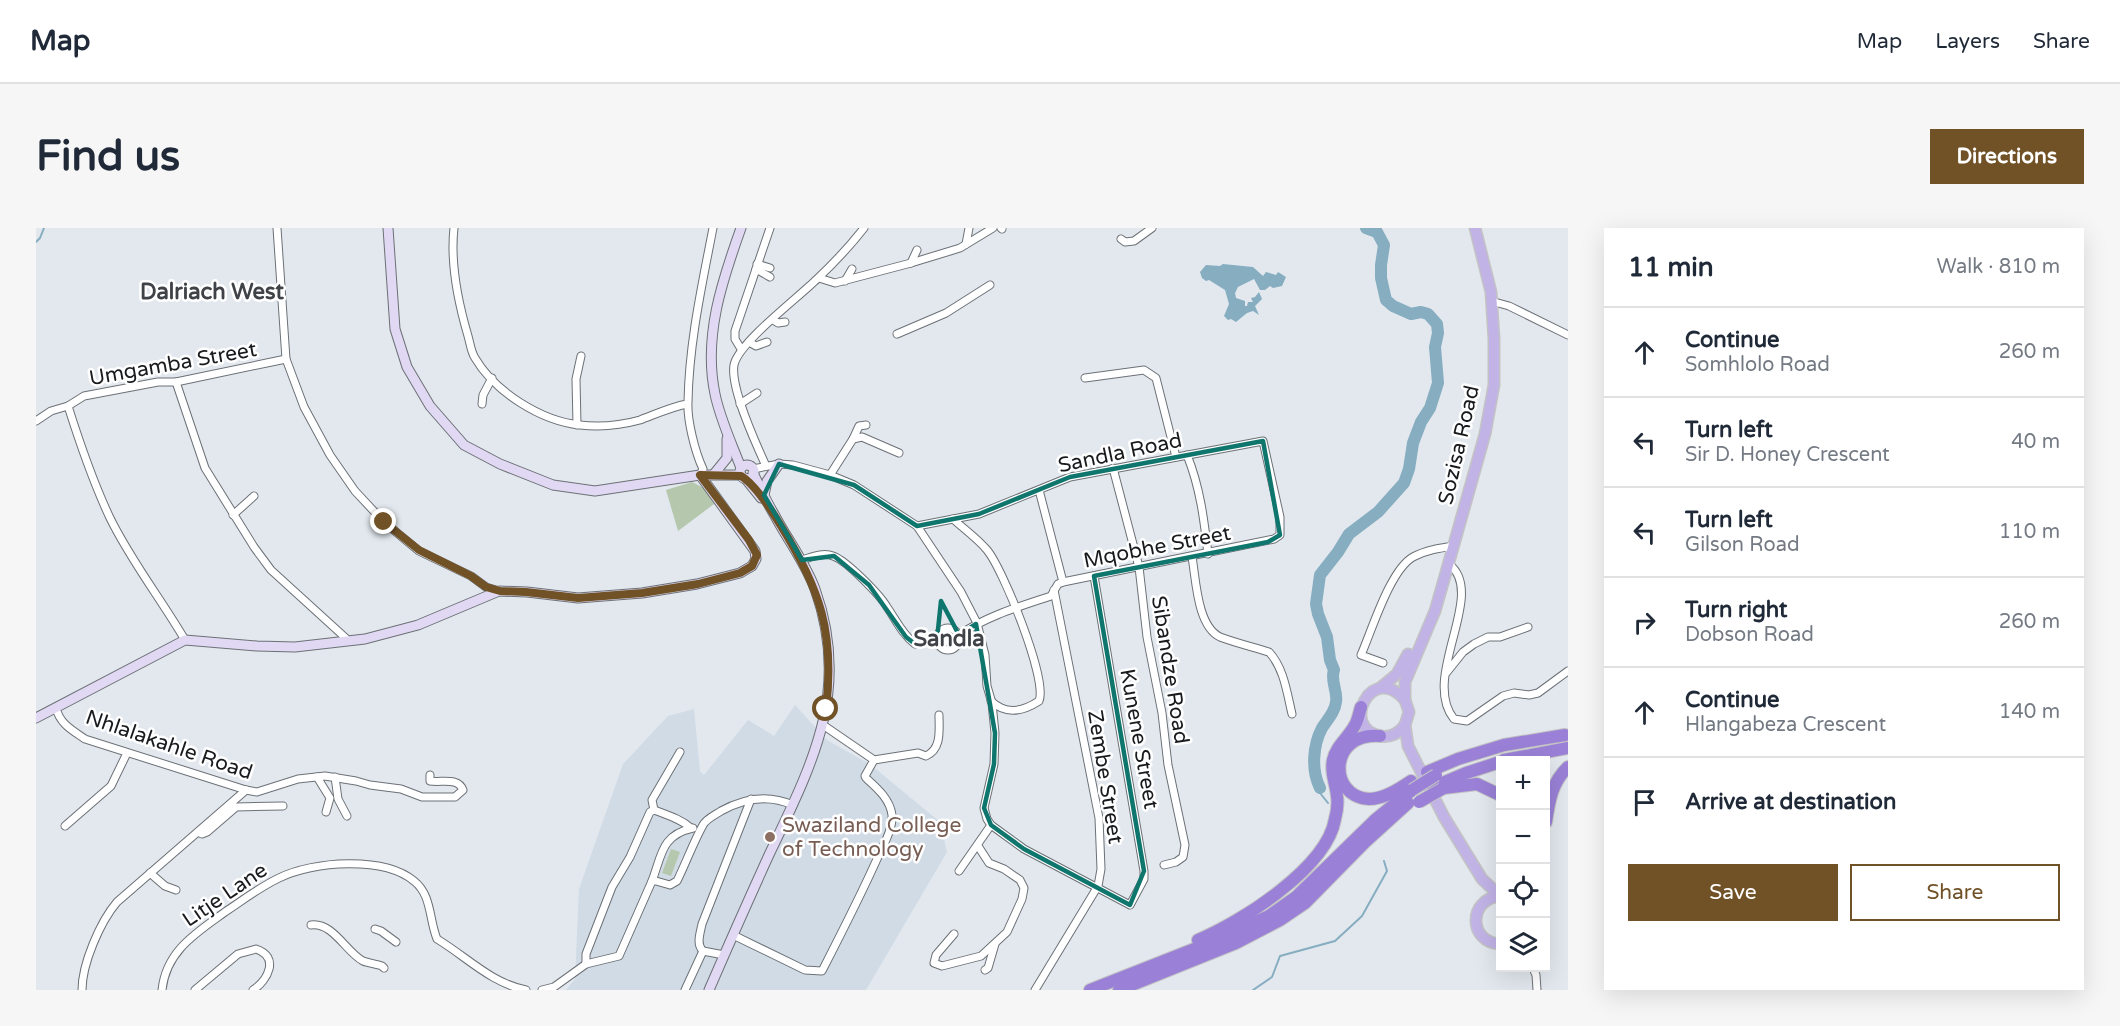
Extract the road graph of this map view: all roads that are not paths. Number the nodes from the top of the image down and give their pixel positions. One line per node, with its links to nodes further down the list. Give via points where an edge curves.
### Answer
1 (277, 228): 33 (street)
2 (388, 228): 56 (street, via 395,329 406,368 430,406 464,445 553,485 595,490)
3 (454, 228): 34 (street, via 455,276 463,318 474,357)
4 (713, 228): 39 (street, via 697,310)
5 (741, 228): 45 (street, via 713,318 711,344 715,395)
6 (770, 228): 17 (street)
7 (864, 228): 21 (street)
8 (969, 228): 14 (street)
9 (993, 228): 12 (street)
10 (1152, 228): 13 (street, via 1134,241 1125,243)
11 (1475, 228): 24 (main road, Sozisa Road)
12 (986, 230): 14 (street)
13 (1121, 239)
14 (966, 244): 16 (street)
15 (917, 250): 16 (street)
16 (911, 263): 22 (street)
17 (757, 266): 18 (street); 20 (street); 31 (street, via 735,331)
18 (770, 268)
19 (852, 269): 22 (street)
20 (770, 277)
21 (819, 278): 22 (street, via 835,283); 25 (street)
22 (845, 281)
23 (990, 285): 27 (street, via 946,313)
24 (1491, 302): 28 (street, via 1509,306); 65 (main road, Sozisa Road, via 1494,386)
25 (773, 320): 26 (street); 29 (street)
26 (785, 322)
27 (897, 334)
28 (1568, 335)
29 (749, 342): 30 (street, via 756,346); 31 (street)
30 (767, 342)
31 (741, 349): 40 (street, via 734,366)
32 (581, 356): 43 (street, via 576,378)
33 (286, 359): 36 (street, Umgamba Street); 74 (street, via 304,407 355,491 384,522 419,550)
34 (492, 378): 38 (street); 43 (street, via 528,409)
35 (1085, 378): 50 (street, via 1144,370 1156,378)
36 (176, 382): 41 (street, Umgamba Street, via 84,396); 62 (street, via 205,468)
37 (757, 393): 40 (street)
38 (482, 404)
39 (687, 404): 43 (street, via 637,420); 56 (street, via 703,469)
40 (740, 404): 52 (street)
41 (68, 406): 42 (street, Umgamba Street); 81 (street, via 111,519)
42 (36, 421)
43 (577, 425)
44 (866, 425): 46 (street, via 859,426)
45 (728, 434): 54 (street); 55 (street, via 727,458)
46 (853, 439): 48 (street, via 862,437); 57 (street)
47 (1263, 441): 49 (street, Sandla Road); 66 (street, Mqobhe Street, via 1280,517 1280,535 1268,542)
48 (899, 453)
49 (1187, 455): 50 (street, Sandla Road); 66 (street, via 1199,489)
50 (1176, 457): 53 (street, Sandla Road)
51 (779, 464): 52 (street); 57 (street); 59 (street, via 767,481)
52 (766, 466): 54 (street)
53 (1113, 468): 58 (street, Sandla Road, via 1070,477); 70 (street, Sibandze Road)
54 (746, 471): 55 (street); 59 (street); 61 (street)
55 (717, 474): 56 (street)
56 (700, 475): 74 (street, via 755,551 752,566 740,573 642,593 578,598)
57 (830, 475): 64 (street, via 854,485)
58 (1039, 490): 63 (street, Sandla Road, via 989,511); 72 (street)
59 (764, 495): 61 (street)
60 (254, 496): 62 (street)
61 (774, 514): 68 (street)
62 (233, 515): 82 (street, via 271,570)
63 (953, 519): 64 (street, Sandla Road); 75 (street, via 988,550)
64 (917, 526): 76 (street)
65 (1454, 546): 69 (main road, Sozisa Road); 83 (street, via 1411,558 1391,583 1361,655)
66 (1208, 554): 67 (street, Mqobhe Street)
67 (1192, 557): 70 (street, Mqobhe Street); 91 (street, via 1203,617 1219,636 1269,652 1275,658)
68 (802, 560): 80 (street, via 821,554 834,556 886,604 906,637 915,644); 94 (street, via 815,589 828,643)
69 (1449, 564): 78 (main road, Sozisa Road); 85 (street, via 1459,576 1462,595)
70 (1139, 567): 71 (street, Mqobhe Street); 126 (street, Sibandze Road, via 1168,765 1185,845 1183,857)
71 (1094, 576): 72 (street, Mqobhe Street); 131 (street, Kunene Street, via 1144,871 1144,879 1130,905)
72 (1063, 582): 73 (street, Mqobhe Street)
73 (1054, 590): 75 (street, Mqobhe Street, via 1050,596); 131 (street, Zembe Street, via 1099,818)
74 (500, 591): 82 (street, via 418,626)
75 (1016, 607): 76 (street, Mqobhe Street); 88 (street, via 1031,652 1040,698 1026,708 1012,711)
76 (977, 623): 79 (street, Mqobhe Street); 88 (street)
77 (1528, 627): 85 (street, via 1474,644)
78 (1427, 631): 86 (main road, via 1397,674); 87 (main road, via 1409,669)
79 (959, 635): 80 (street, via 946,628); 80 (street, via 956,647 948,650)
80 (937, 639)
81 (185, 640): 82 (street, via 296,647); 90 (street)
82 (349, 641)
83 (1383, 663)
84 (1568, 671): 85 (street, via 1538,693 1508,694 1467,721 1454,719 1444,701)
85 (1446, 674)
86 (1380, 688): 87 (main road, via 1394,690); 89 (main road, via 1365,697)
87 (1405, 699): 95 (main road, via 1409,712)
88 (991, 700): 120 (street, via 994,764 984,808)
89 (1361, 707): 97 (main road, via 1365,726); 148 (highway, via 1356,724 1333,761 1338,797 1335,821 1314,858 1254,909 1161,955)
90 (56, 708): 93 (street); 100 (street, Nhlalakahle Road, via 63,724 85,739)
91 (1292, 714)
92 (939, 715): 102 (street, via 939,739 931,754)
93 (36, 718)
94 (823, 725): 102 (street); 114 (street)
95 (1405, 725): 97 (main road, via 1397,733); 103 (main road)
96 (1566, 735): 109 (highway, via 1502,750)
97 (1383, 736): 103 (main road, via 1405,750); 111 (highway, via 1364,736 1347,747 1339,769 1345,785 1367,799 1397,790)
98 (1568, 748): 101 (highway)
99 (680, 752): 116 (street, via 652,800)
100 (127, 753): 110 (street, Nhlalakahle Road); 121 (street, via 111,786)
101 (1527, 756)
102 (874, 760): 139 (street, via 865,776 889,805 890,831 822,971 805,970)
103 (1416, 763): 127 (main road)
104 (1496, 763): 109 (highway)
105 (1568, 767): 117 (highway, via 1556,782)
106 (430, 775): 108 (street, Nhlalakahle Road, via 430,781 456,781 463,790 455,797 422,797 401,789)
107 (316, 777): 108 (street, Nhlalakahle Road); 110 (street, Nhlalakahle Road, via 257,792); 118 (street, via 330,798)
108 (335, 777): 119 (street, via 338,798)
109 (1434, 781): 111 (highway, bridge); 112 (highway, via 1477,784)
110 (246, 790): 124 (street)
111 (1414, 793): 148 (highway, via 1376,820 1296,897 1269,916); 160 (highway, via 1305,903 1281,920 1236,943)
112 (1496, 793)
113 (751, 799): 114 (street); 123 (street, via 735,803); 143 (street, via 702,924 699,946)
114 (793, 805): 139 (street)
115 (283, 806): 124 (street, via 236,807 207,832)
116 (654, 810): 122 (street); 145 (street, via 646,817 630,857 612,887 586,954)
117 (1548, 810)
118 (326, 812)
119 (347, 816)
120 (991, 825): 125 (street); 131 (street, via 1024,849)
121 (65, 826)
122 (691, 828): 123 (street); 130 (street, via 672,835 666,843)
123 (701, 828): 130 (street, via 677,881 670,885)
124 (198, 832): 129 (street)
125 (978, 846): 128 (street); 141 (street, via 988,863 1020,880 1024,888 1007,933)
126 (1164, 865)
127 (1474, 866): 133 (main road); 135 (main road, via 1482,891)
128 (959, 871)
129 (150, 873): 132 (street); 150 (street, via 108,913 92,950)
130 (652, 881): 145 (street, via 619,956)
131 (1098, 886): 158 (street, Zembe Street)
132 (176, 890)
133 (1496, 892)
134 (1496, 897): 135 (main road)
135 (1481, 905): 142 (main road, via 1476,916 1478,928 1485,939)
136 (311, 925): 146 (street, via 330,930 363,961)
137 (375, 929): 140 (street)
138 (954, 934): 141 (street, via 936,955 937,965 981,956)
139 (733, 935): 144 (street)
140 (396, 942)
141 (996, 942): 147 (street)
142 (1496, 943)
143 (703, 951): 144 (street); 156 (street)
144 (724, 955): 157 (street)
145 (586, 964): 155 (street, via 554,987)
146 (384, 968)
147 (985, 970)
148 (1139, 972): 159 (highway)
149 (1535, 972): 161 (street)
150 (82, 990)
151 (162, 990): 154 (street, Litje Lane, via 163,977 176,952 198,931 281,877 344,863 400,871 416,882 427,898 437,939 495,980)
152 (195, 990): 153 (street, via 238,954 256,949 265,954 269,974)
153 (253, 990)
154 (526, 990)
155 (542, 990)
156 (685, 990)
157 (709, 990)
158 (1035, 990)
159 (1090, 990)
160 (1119, 990)
161 (1537, 990)

